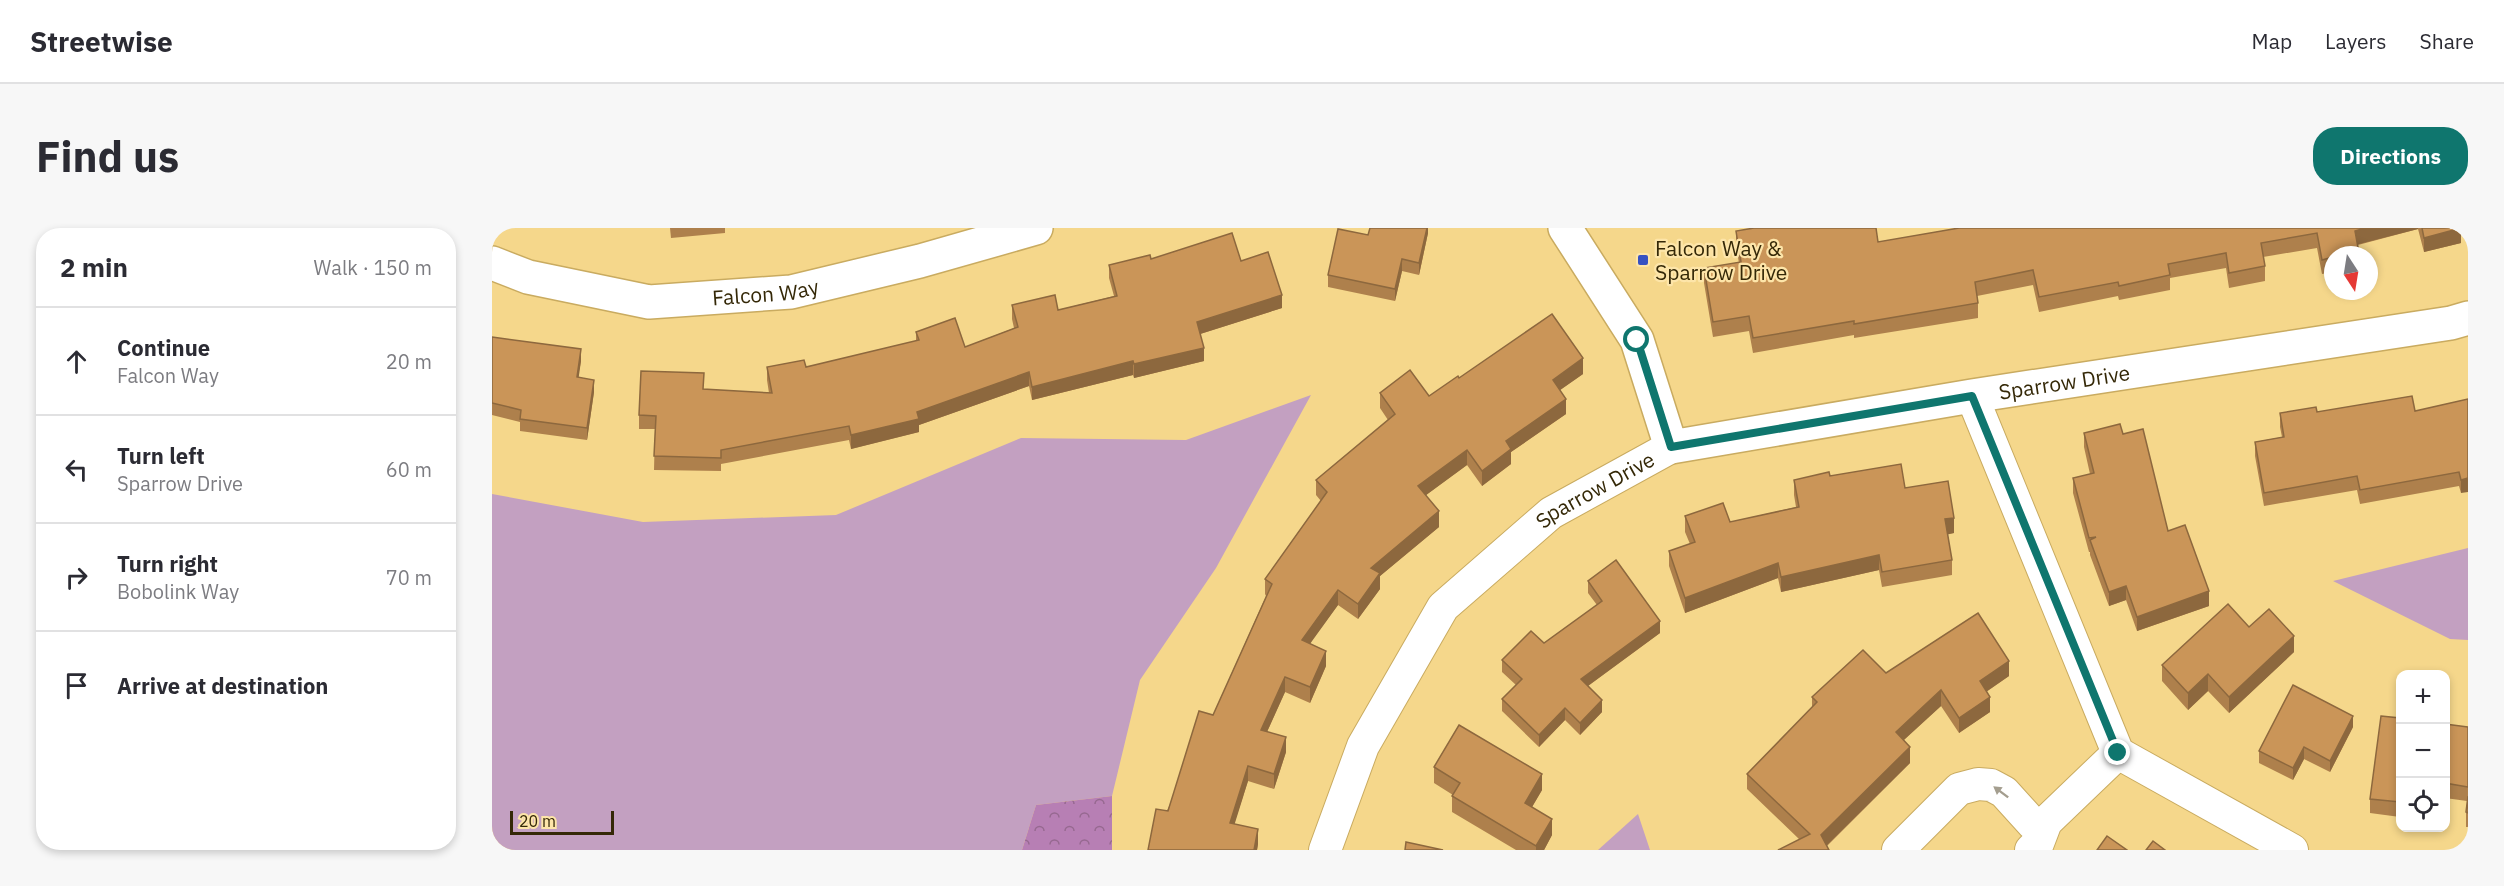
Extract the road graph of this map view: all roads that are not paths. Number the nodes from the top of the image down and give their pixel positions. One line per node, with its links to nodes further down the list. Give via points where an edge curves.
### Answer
1 (1036, 228): 3 (street, Falcon Way, via 791,292 661,302 528,277)
2 (1565, 228): 6 (street, via 1637,340)
3 (492, 263)
4 (2468, 318): 5 (street, Sparrow Drive)
5 (1972, 396): 6 (street, Sparrow Drive); 7 (street)
6 (1671, 447): 9 (street, Sparrow Drive, via 1551,513 1443,607 1363,746)
7 (2118, 753): 8 (street); 12 (street)
8 (2046, 822): 10 (street, one-way to 10, via 2033,824 2004,792 1978,784 1959,789); 11 (street)
9 (1326, 850)
10 (1898, 850)
11 (2031, 850)
12 (2292, 850)

